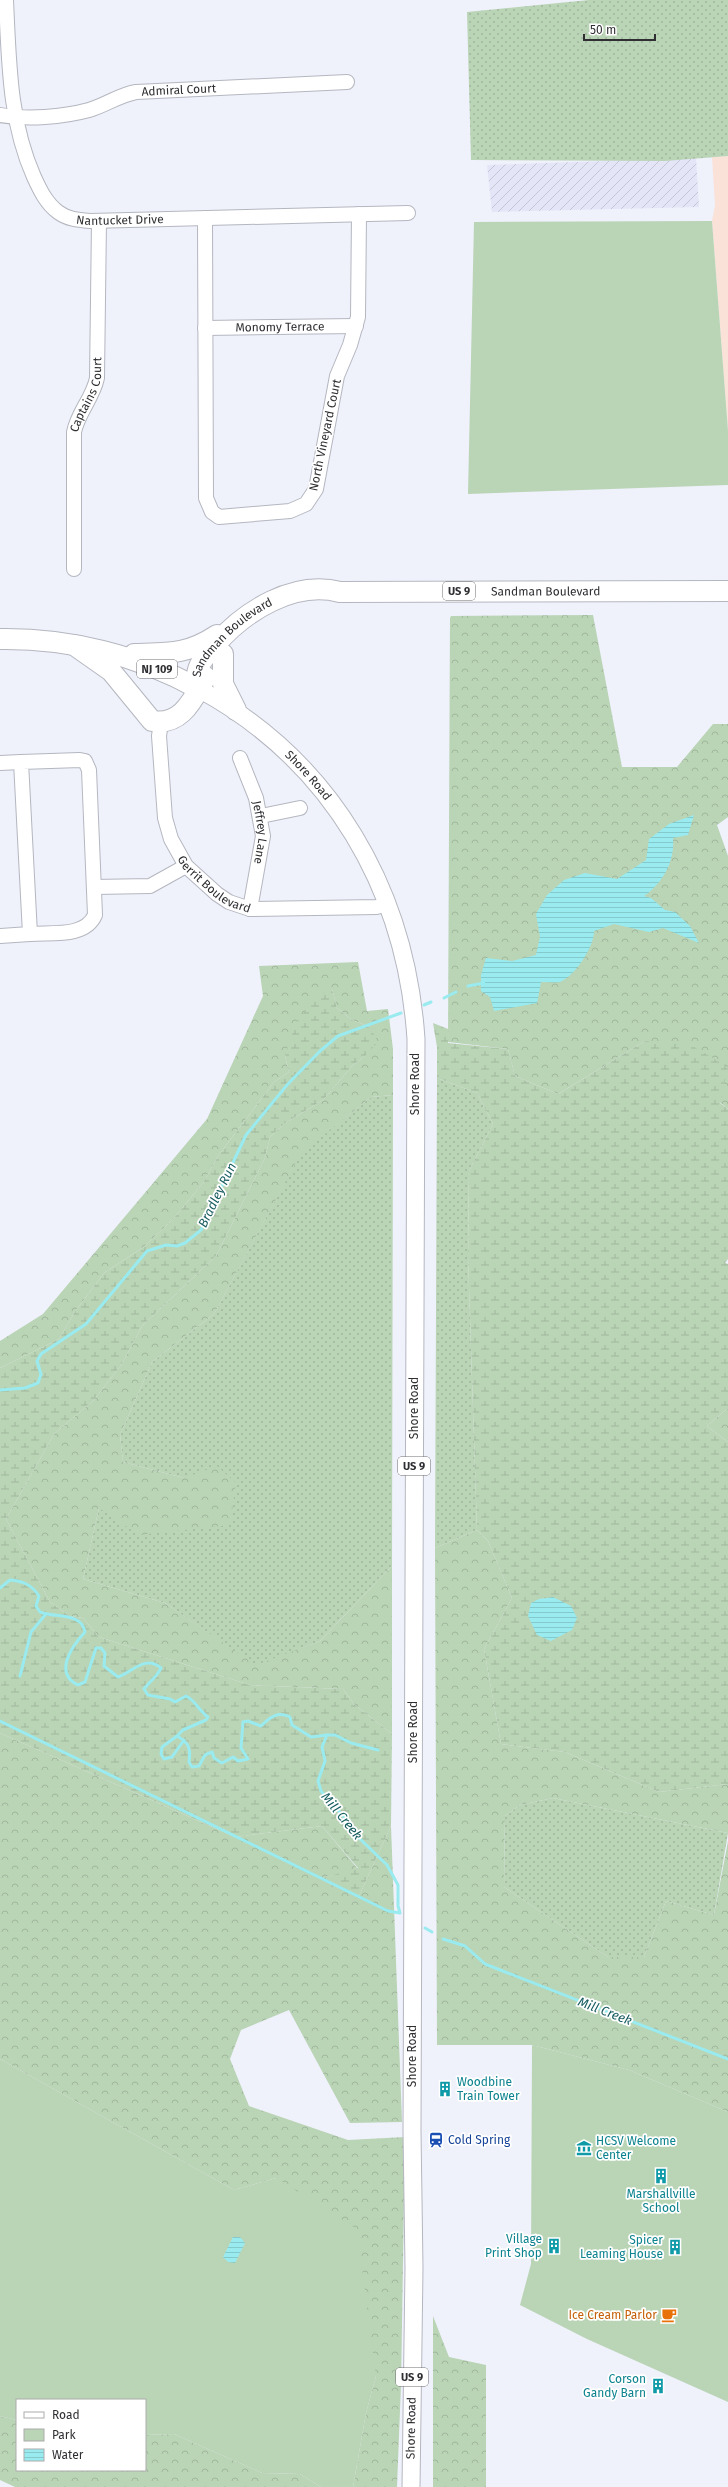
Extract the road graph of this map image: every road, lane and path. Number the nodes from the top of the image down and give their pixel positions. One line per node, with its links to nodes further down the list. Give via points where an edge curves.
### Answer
1 (6, 0): 4 (street, Nantucket Drive)
2 (347, 82): 4 (street, Admiral Court, via 136,92 122,95 91,110)
3 (0, 115): 4 (street, Admiral Court)
4 (14, 118): 8 (street, Nantucket Drive, via 24,155 42,195 50,205 68,218)
5 (408, 213): 6 (street, Nantucket Drive)
6 (359, 214): 7 (street, Nantucket Drive); 9 (street, North Vineyard Court, via 359,300)
7 (205, 218): 8 (street, Nantucket Drive); 10 (street, North Vineyard Court)
8 (99, 221): 11 (street, Captains Court, via 97,378 95,389 76,421 74,432)
9 (356, 326): 10 (street, Monomy Terrace); 10 (street, North Vineyard Court, via 336,376 316,489 312,497 302,506 290,511 218,522 206,498)
10 (205, 328)
11 (74, 569)
12 (728, 591): 13 (highway, Sandman Boulevard / US 9)
13 (340, 592): 14 (highway, Sandman Boulevard / US 9, via 325,588 290,595 256,609); 18 (highway, Sandman Boulevard / US 9, via 292,606 268,617 247,631)
14 (236, 623): 17 (highway, via 205,642 184,651 162,655); 19 (highway, Sandman Boulevard / US 9, via 200,663 195,677)
15 (0, 639): 16 (highway, Shore Road / NJ 109, via 44,640)
16 (74, 645): 17 (highway, Shore Road / NJ 109); 21 (highway, via 111,671 147,716)
17 (114, 654): 19 (highway, Shore Road / NJ 109, via 154,667)
18 (223, 654): 19 (highway, Sandman Boulevard); 20 (highway, US 9, via 223,684)
19 (199, 689): 20 (main road, Shore Road / US 9); 21 (highway, via 180,716)
20 (236, 710): 29 (main road, Shore Road / US 9, via 275,742 321,789 358,841)
21 (161, 722): 27 (street, Gerrit Boulevard, via 159,736 165,818 171,839)
22 (240, 758): 26 (street, Jeffrey Lane)
23 (21, 762): 24 (street); 28 (street, via 80,760 87,764); 31 (street)
24 (0, 763)
25 (300, 808): 26 (street)
26 (261, 816): 30 (street, Jeffrey Lane, via 264,836)
27 (186, 866): 28 (street, via 150,886); 30 (street, Gerrit Boulevard, via 229,902)
28 (94, 887): 31 (street, via 95,915 83,929)
29 (388, 903): 30 (street, Gerrit Boulevard, via 377,907); 33 (main road, Shore Road / US 9, via 410,982 416,1039 412,2116 414,2268)
30 (250, 908)
31 (30, 934): 32 (street)
32 (0, 936)
33 (411, 2487)

